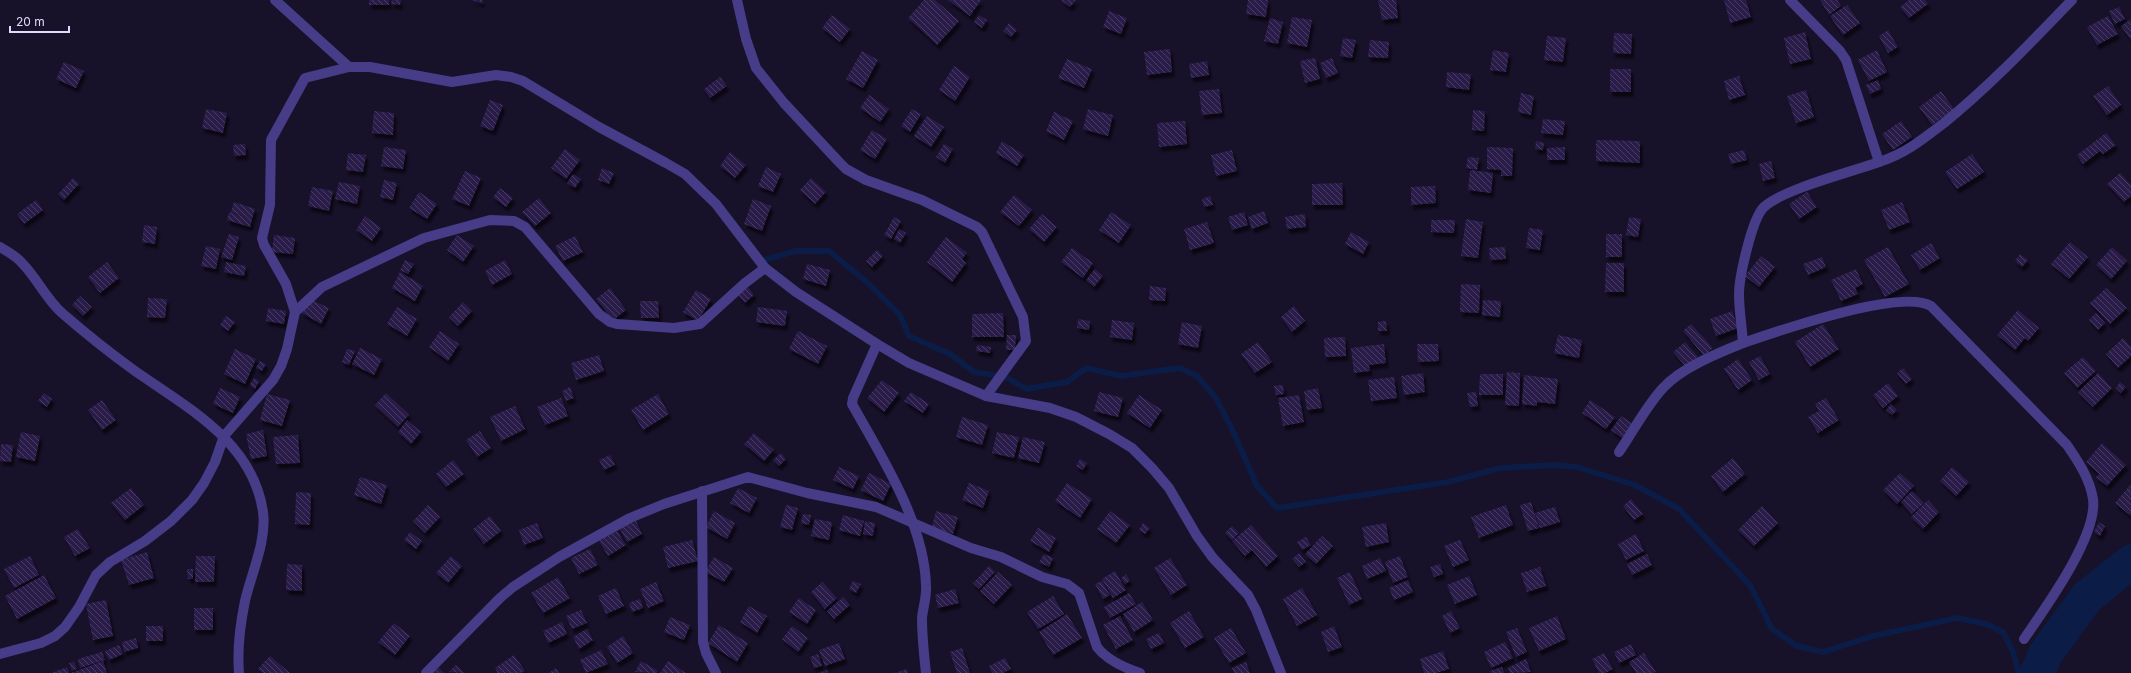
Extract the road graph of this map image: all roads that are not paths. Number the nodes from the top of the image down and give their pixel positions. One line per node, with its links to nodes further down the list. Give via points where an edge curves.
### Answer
1 (275, 0): 5 (street)
2 (737, 0): 12 (street, via 746,39 758,72 812,136 838,162 866,180 922,200 977,227 986,239 1023,317 1026,336 1026,342)
3 (1790, 0): 6 (street, via 1846,60)
4 (2072, 0): 6 (street, via 1974,99 1913,148)
5 (349, 67): 8 (street, via 370,67 452,82 496,75 523,81 599,128 685,174 716,204); 9 (street, via 304,78 269,147 270,205 262,238 286,284)
6 (1879, 162): 10 (street, via 1778,198 1763,208 1756,220 1740,278)
7 (0, 247): 13 (street, via 22,262 60,312)
8 (765, 268): 9 (street, via 700,324 674,328 617,324 599,314 524,227 514,221 490,220 424,238 322,287); 11 (street, via 796,292)
9 (295, 312): 13 (street, via 281,366 273,380)
10 (1743, 342): 14 (street, via 1715,355 1663,388); 17 (street, via 1816,318 1885,304 1924,302 1931,306 2067,445 2084,470 2094,500 2089,526 2066,576)
11 (877, 344): 12 (street, via 909,363); 16 (street, via 852,404 885,462)
12 (986, 396): 24 (street, via 1050,408 1070,415 1132,448 1169,488 1213,558 1248,595)
13 (224, 436): 18 (street, via 215,462 192,500 171,521 110,562 96,575 79,607 55,636 41,643); 19 (street, via 248,469 258,490 263,514 258,560 245,600 237,648)
14 (1619, 452)
15 (702, 491): 16 (street, via 748,477 807,493 876,507); 20 (street, via 617,524 513,587); 21 (street, via 703,642)
16 (912, 523): 22 (street, via 919,544 926,585 922,617); 23 (street, via 1073,588 1079,594 1097,647 1130,670)
17 (2024, 639)
18 (0, 654)
19 (239, 673)
20 (426, 673)
21 (716, 673)
22 (926, 673)
23 (1140, 673)
24 (1281, 673)

